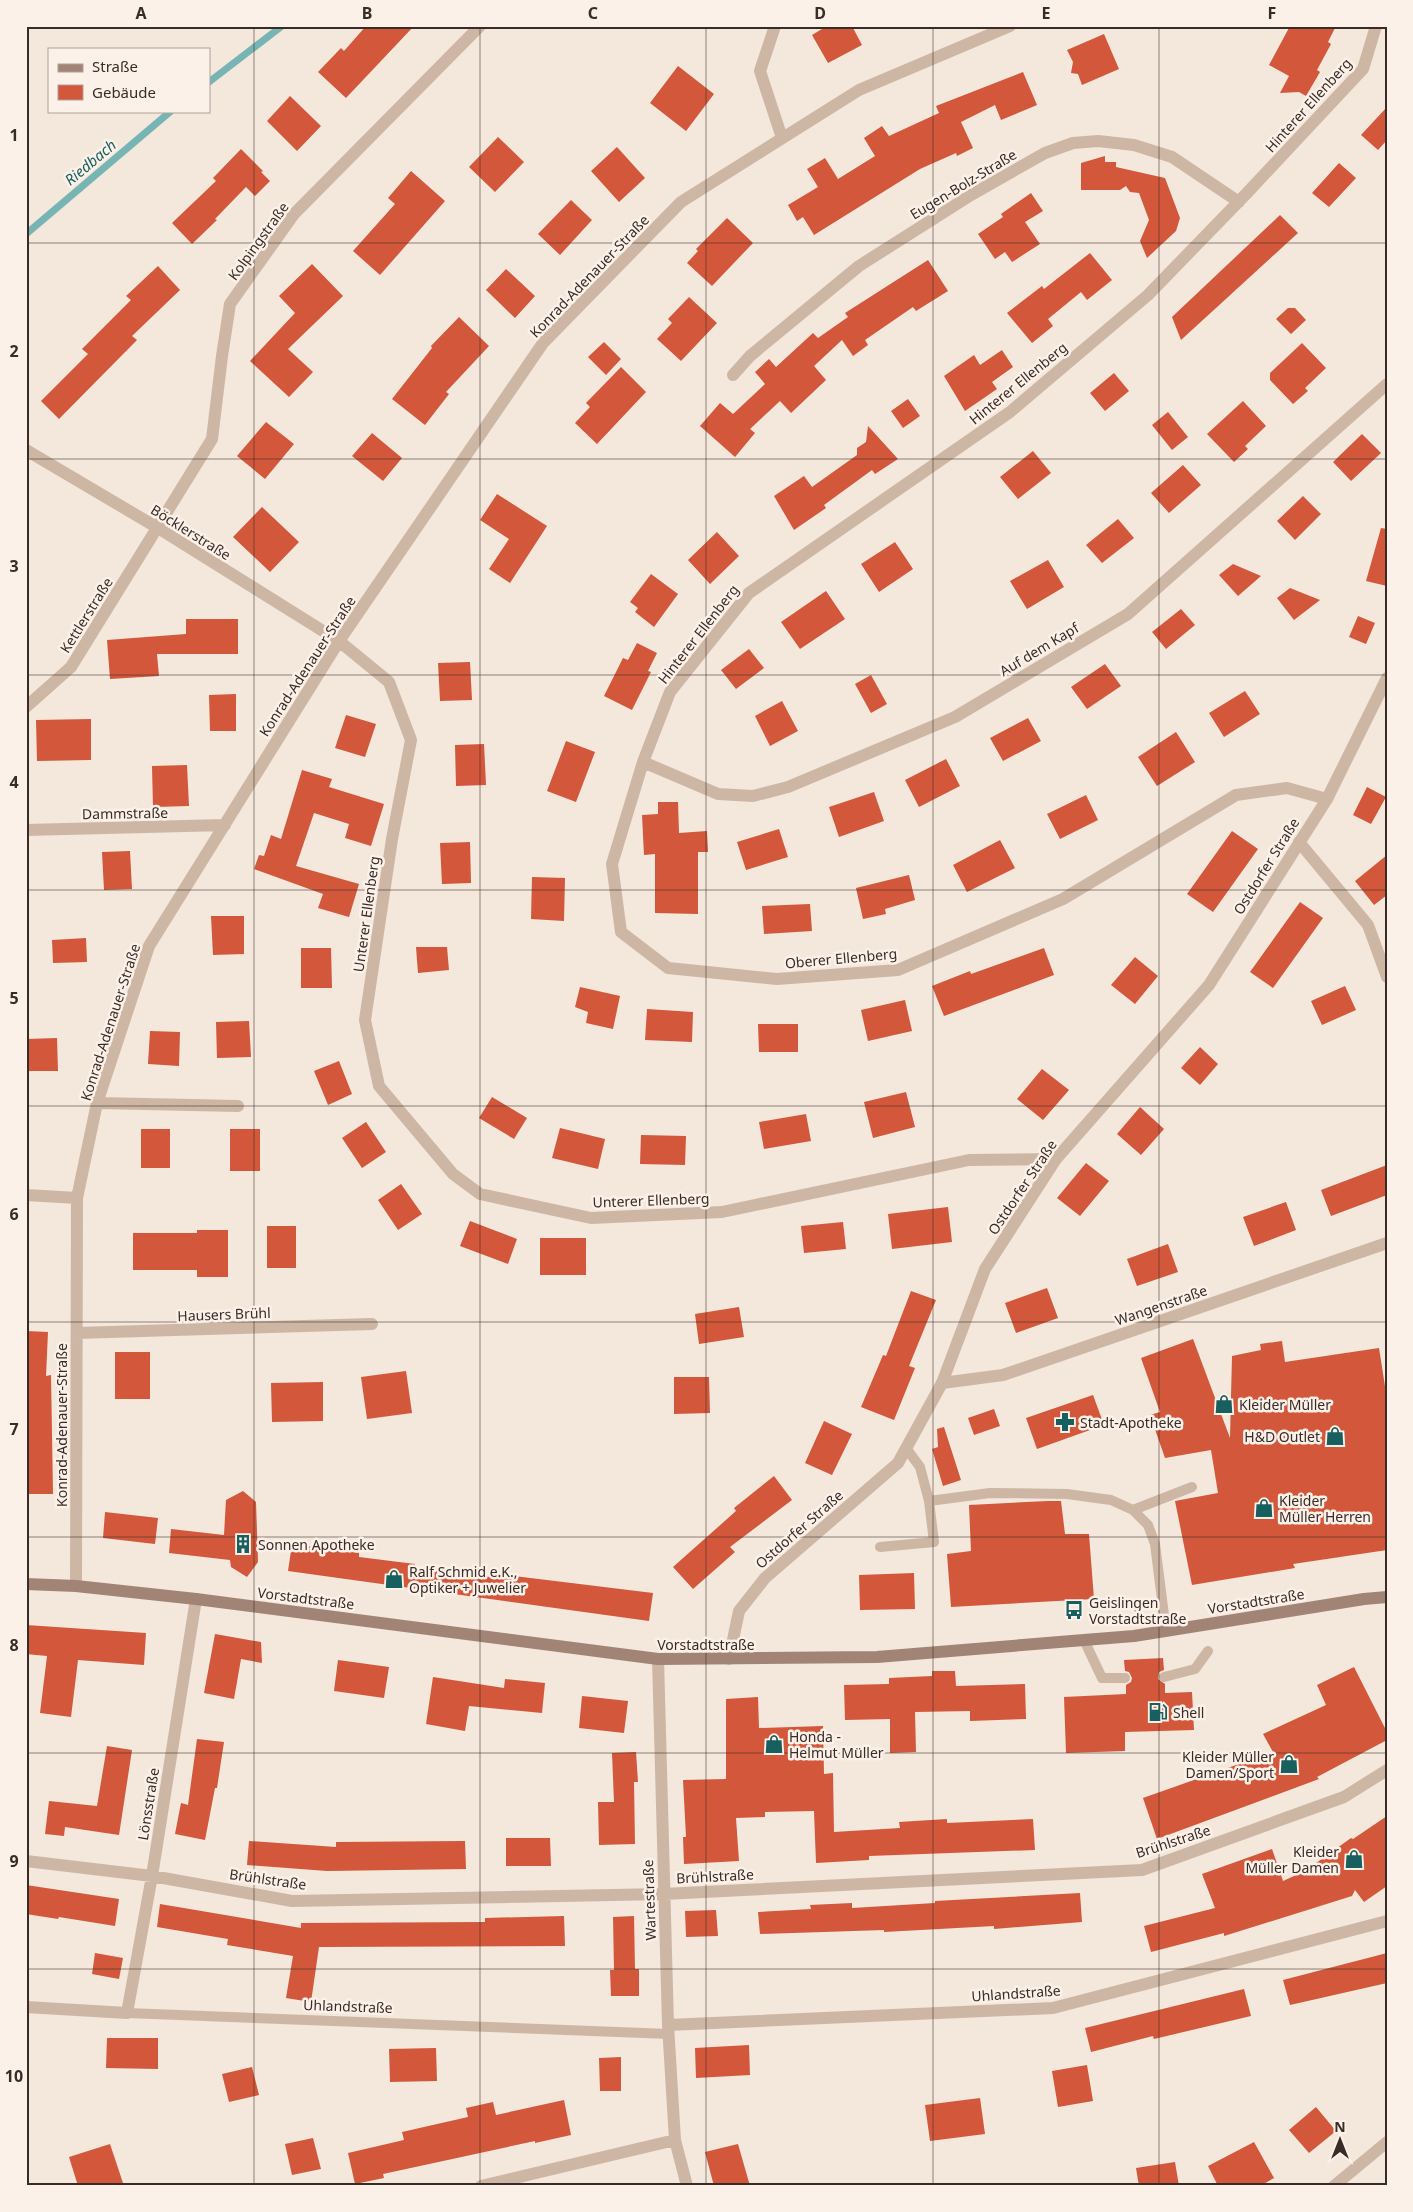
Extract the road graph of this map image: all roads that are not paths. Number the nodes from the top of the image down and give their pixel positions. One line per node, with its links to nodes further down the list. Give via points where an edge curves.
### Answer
1 (480, 26): 10 (street, Kolpingstraße, via 294,214 230,304 212,439)
2 (775, 26): 5 (street, via 760,71)
3 (1010, 26): 5 (street, Konrad-Adenauer-Straße, via 858,90)
4 (1376, 26): 6 (street, Hinterer Ellenberg, via 1363,69)
5 (782, 138): 11 (street, Konrad-Adenauer-Straße, via 681,202 543,343)
6 (1239, 202): 7 (street, Eugen-Bolz-Straße, via 1172,157 1134,145 1098,141 1072,144 1044,153 858,266 750,356); 14 (street, Hinterer Ellenberg, via 1148,295 1010,412 748,593 670,692)
7 (733, 375)
8 (1387, 384): 14 (street, Auf dem Kapf, via 1128,614 955,717 788,787 753,796 718,794)
9 (26, 450): 10 (street, Böcklerstraße)
10 (158, 528): 11 (street, Böcklerstraße); 13 (street, Kettlerstraße, via 72,667)
11 (339, 641): 16 (street, Konrad-Adenauer-Straße); 22 (street, Unterer Ellenberg, via 389,682 411,740 392,839 365,1020 380,1086 453,1174 480,1194 591,1218 722,1212 969,1160)
12 (1387, 678): 15 (street, Ostdorfer Straße)
13 (26, 707)
14 (643, 762): 15 (street, Oberer Ellenberg, via 612,864 621,932 668,968 776,979 898,970 1063,899 1236,795 1287,788)
15 (1327, 798): 18 (street, Ostdorfer Straße)
16 (225, 825): 17 (street, Dammstraße); 20 (street, Konrad-Adenauer-Straße, via 150,946)
17 (26, 830)
18 (1299, 842): 19 (street, via 1368,925); 22 (street, Ostdorfer Straße, via 1209,985)
19 (1387, 977)
20 (97, 1104): 21 (street); 24 (street, Konrad-Adenauer-Straße)
21 (238, 1106)
22 (1056, 1159): 28 (street, Ostdorfer Straße, via 984,1269)
23 (26, 1195): 24 (street)
24 (77, 1198): 27 (street, Konrad-Adenauer-Straße)
25 (1387, 1243): 28 (street, Wangenstraße, via 1003,1375)
26 (372, 1324): 27 (street, Hausers Brühl)
27 (77, 1334): 35 (street, Konrad-Adenauer-Straße)
28 (942, 1383): 29 (street, Ostdorfer Straße)
29 (906, 1448): 31 (lane, via 920,1466); 42 (street, Ostdorfer Straße, via 898,1463 765,1578 739,1611)
30 (1192, 1486): 32 (lane)
31 (929, 1502): 32 (lane, via 990,1493 1066,1494 1111,1500); 33 (lane, via 934,1542)
32 (1133, 1510): 38 (lane, via 1148,1525 1154,1544)
33 (880, 1547)
34 (26, 1584): 35 (main road, Vorstadtstraße)
35 (76, 1586): 36 (main road, Vorstadtstraße)
36 (196, 1599): 41 (main road, Vorstadtstraße); 47 (street, Lönsstraße)
37 (1384, 1599): 38 (main road, Vorstadtstraße)
38 (1166, 1631): 39 (main road, Vorstadtstraße)
39 (1084, 1640): 42 (main road, Vorstadtstraße, via 877,1657); 44 (lane, via 1102,1678)
40 (1208, 1651): 43 (lane, via 1195,1669)
41 (658, 1659): 42 (main road, Vorstadtstraße); 48 (street, Wartestraße)
42 (729, 1659)
43 (1164, 1677)
44 (1125, 1678)
45 (1387, 1770): 48 (street, Brühlstraße, via 1344,1797 1142,1870)
46 (26, 1861): 47 (street, Brühlstraße)
47 (152, 1876): 48 (street, Brühlstraße, via 292,1901); 51 (street, Lönsstraße)
48 (664, 1894): 52 (street, Wartestraße)
49 (1387, 1921): 52 (street, Uhlandstraße, via 1053,2008)
50 (26, 2007): 51 (street, Uhlandstraße)
51 (128, 2013): 52 (lane, Uhlandstraße)
52 (669, 2029): 53 (street, Wartestraße)
53 (675, 2140): 55 (street); 56 (street, Wartestraße)
54 (1387, 2142): 57 (street)
55 (481, 2186)
56 (687, 2186)
57 (1334, 2186)

